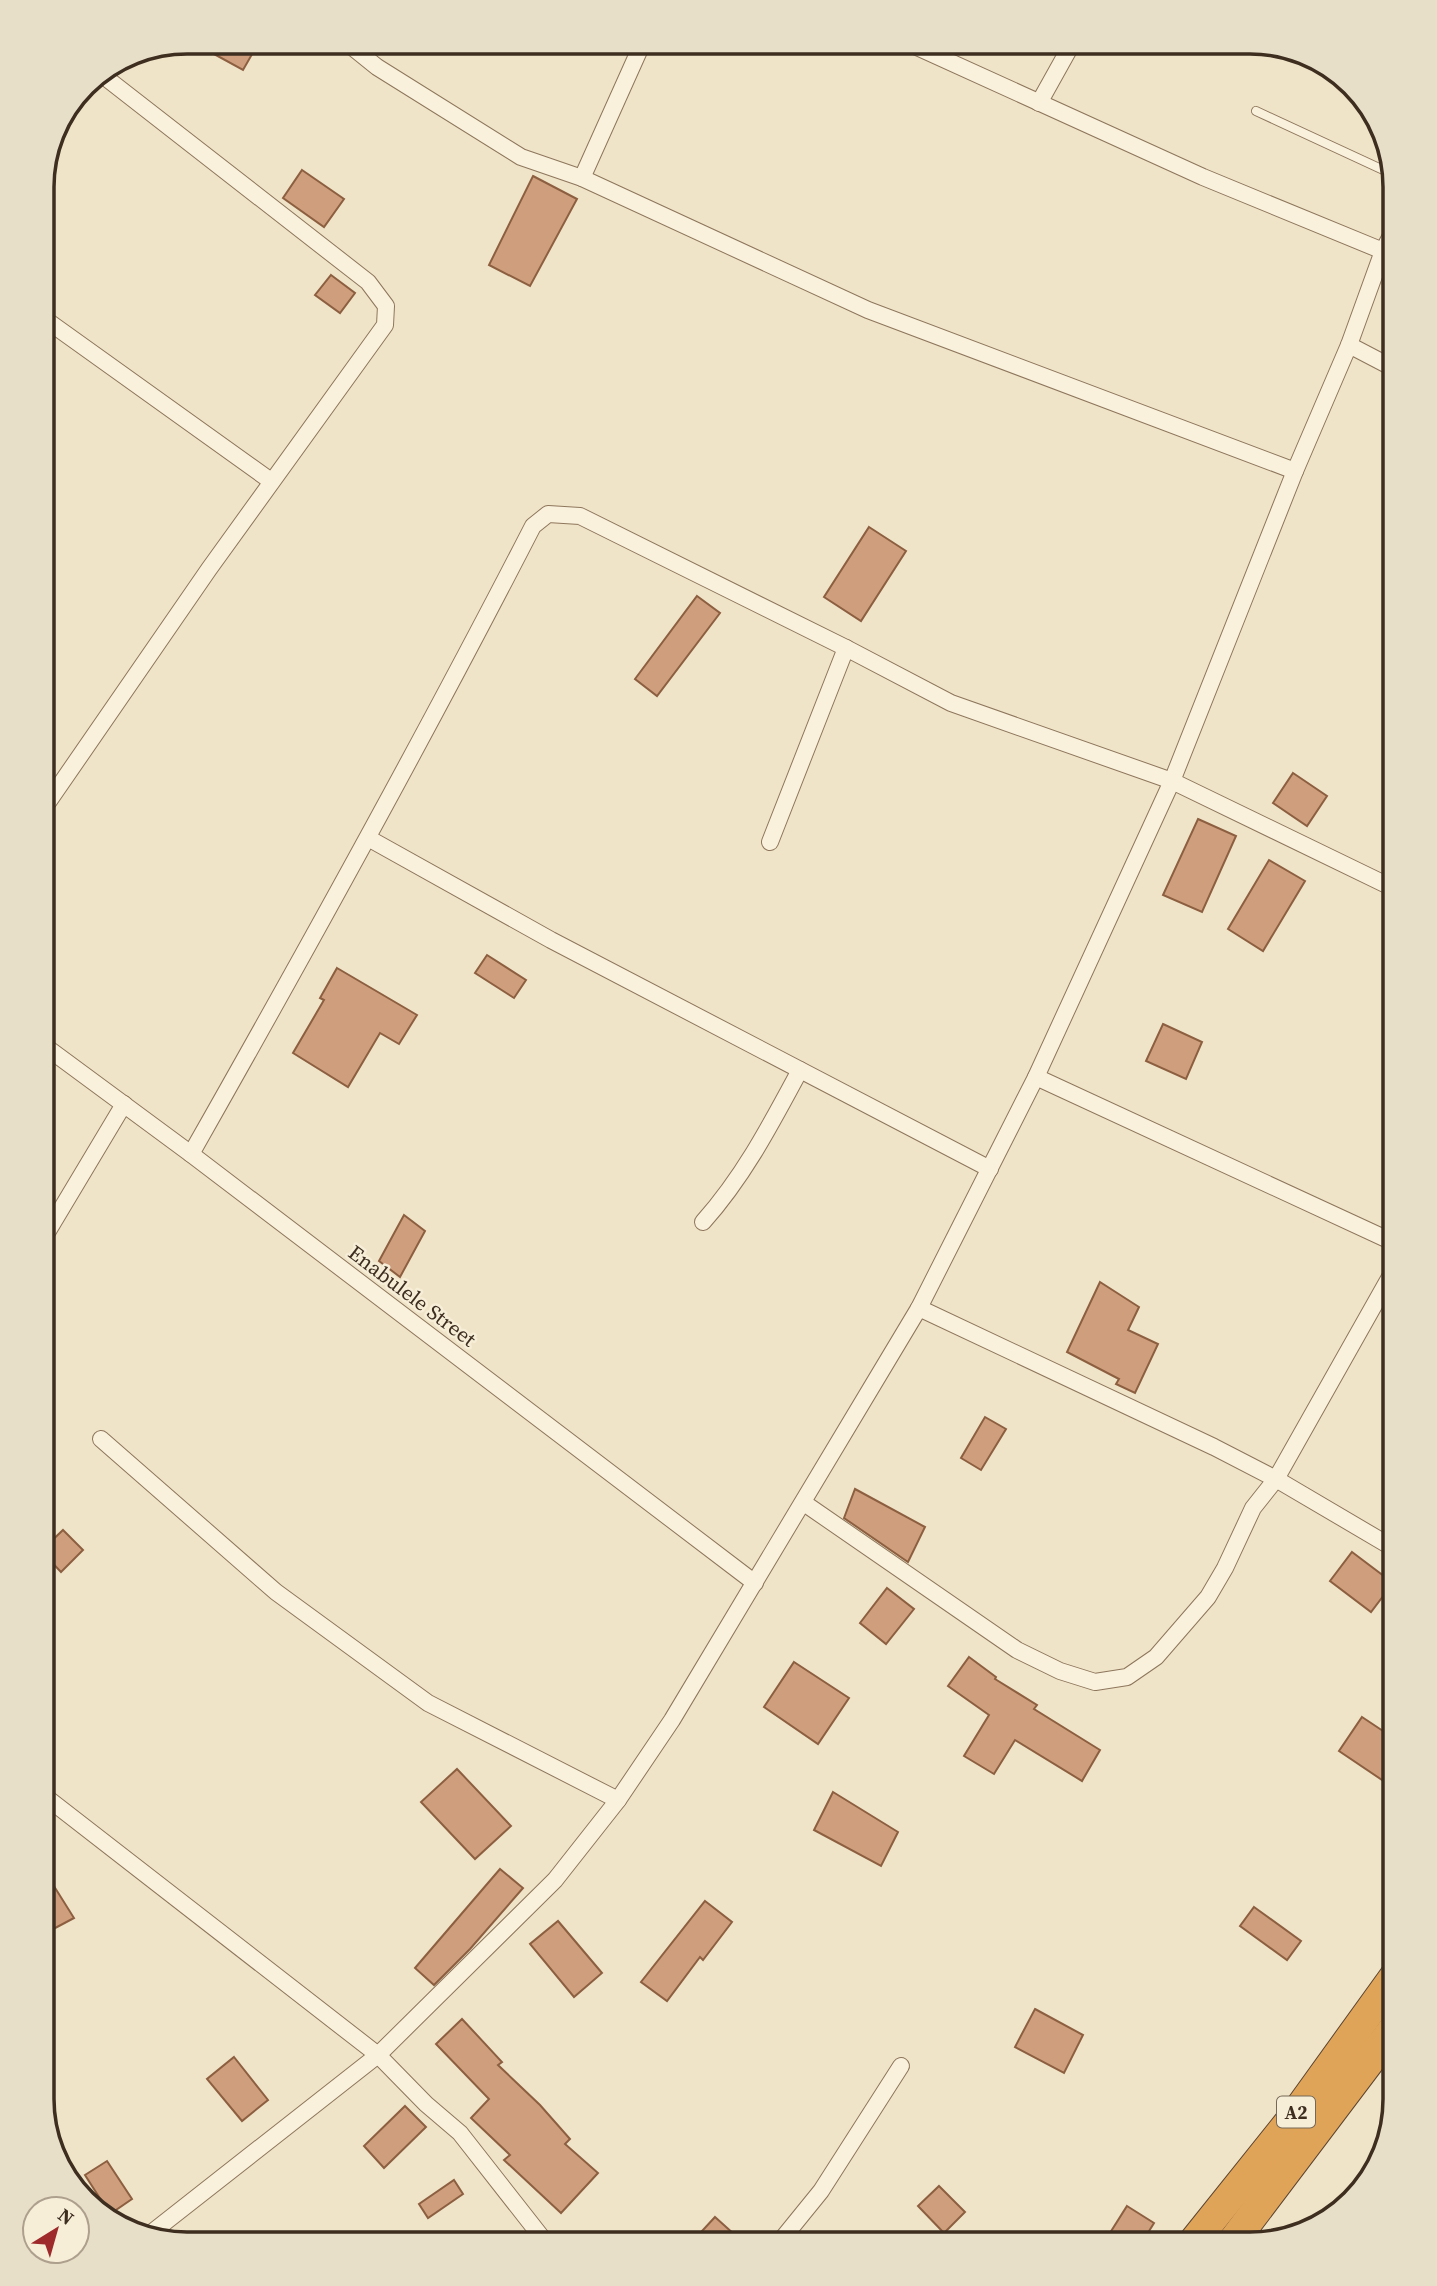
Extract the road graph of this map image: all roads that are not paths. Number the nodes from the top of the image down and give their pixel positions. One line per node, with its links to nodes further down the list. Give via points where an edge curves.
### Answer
1 (362, 55): 9 (street, via 521,157)
2 (637, 55): 9 (street)
3 (934, 55): 6 (street)
4 (1066, 55): 6 (street)
5 (109, 80): 15 (street, via 368,282 386,306 385,325)
6 (1039, 103): 10 (street)
7 (1256, 111): 8 (lane)
8 (1382, 169)
9 (582, 178): 14 (street, via 868,310)
10 (1383, 251): 12 (street)
11 (55, 326): 15 (street)
12 (1349, 345): 13 (street); 14 (street)
13 (1383, 363)
14 (1296, 471): 17 (street)
15 (271, 481): 18 (street)
16 (846, 648): 17 (street, via 951,703); 19 (street, via 580,516 548,514 533,526); 20 (street)
17 (1172, 781): 21 (street); 24 (street)
18 (55, 793)
19 (368, 838): 23 (street); 26 (street)
20 (770, 842)
21 (1383, 883)
22 (55, 1053): 25 (street, Enabulele Street)
23 (800, 1070): 27 (street); 29 (street, via 756,1152 729,1194)
24 (1037, 1077): 27 (street); 30 (street)
25 (124, 1104): 26 (street, Enabulele Street); 28 (street)
26 (191, 1154): 37 (street, Enabulele Street)
27 (990, 1169): 32 (street)
28 (54, 1220)
29 (703, 1222)
30 (1383, 1237)
31 (1383, 1289): 34 (street)
32 (919, 1308): 34 (street); 35 (street)
33 (101, 1439): 38 (street, via 276,1592 428,1703)
34 (1276, 1479): 35 (street, via 1253,1508 1208,1597 1156,1657 1127,1677 1095,1682 1017,1650); 36 (street)
35 (804, 1503): 37 (street)
36 (1383, 1542)
37 (755, 1583): 38 (street)
38 (618, 1800): 42 (street, via 555,1880)
39 (54, 1803): 42 (street)
40 (1383, 1993): 47 (highway, A2, via 1292,2119)
41 (1383, 2043): 48 (highway, A2)
42 (379, 2055): 44 (street); 45 (street, via 460,2133)
43 (901, 2066): 46 (street, via 821,2191)
44 (157, 2228)
45 (537, 2231)
46 (788, 2232)
47 (1202, 2232)
48 (1240, 2232)

